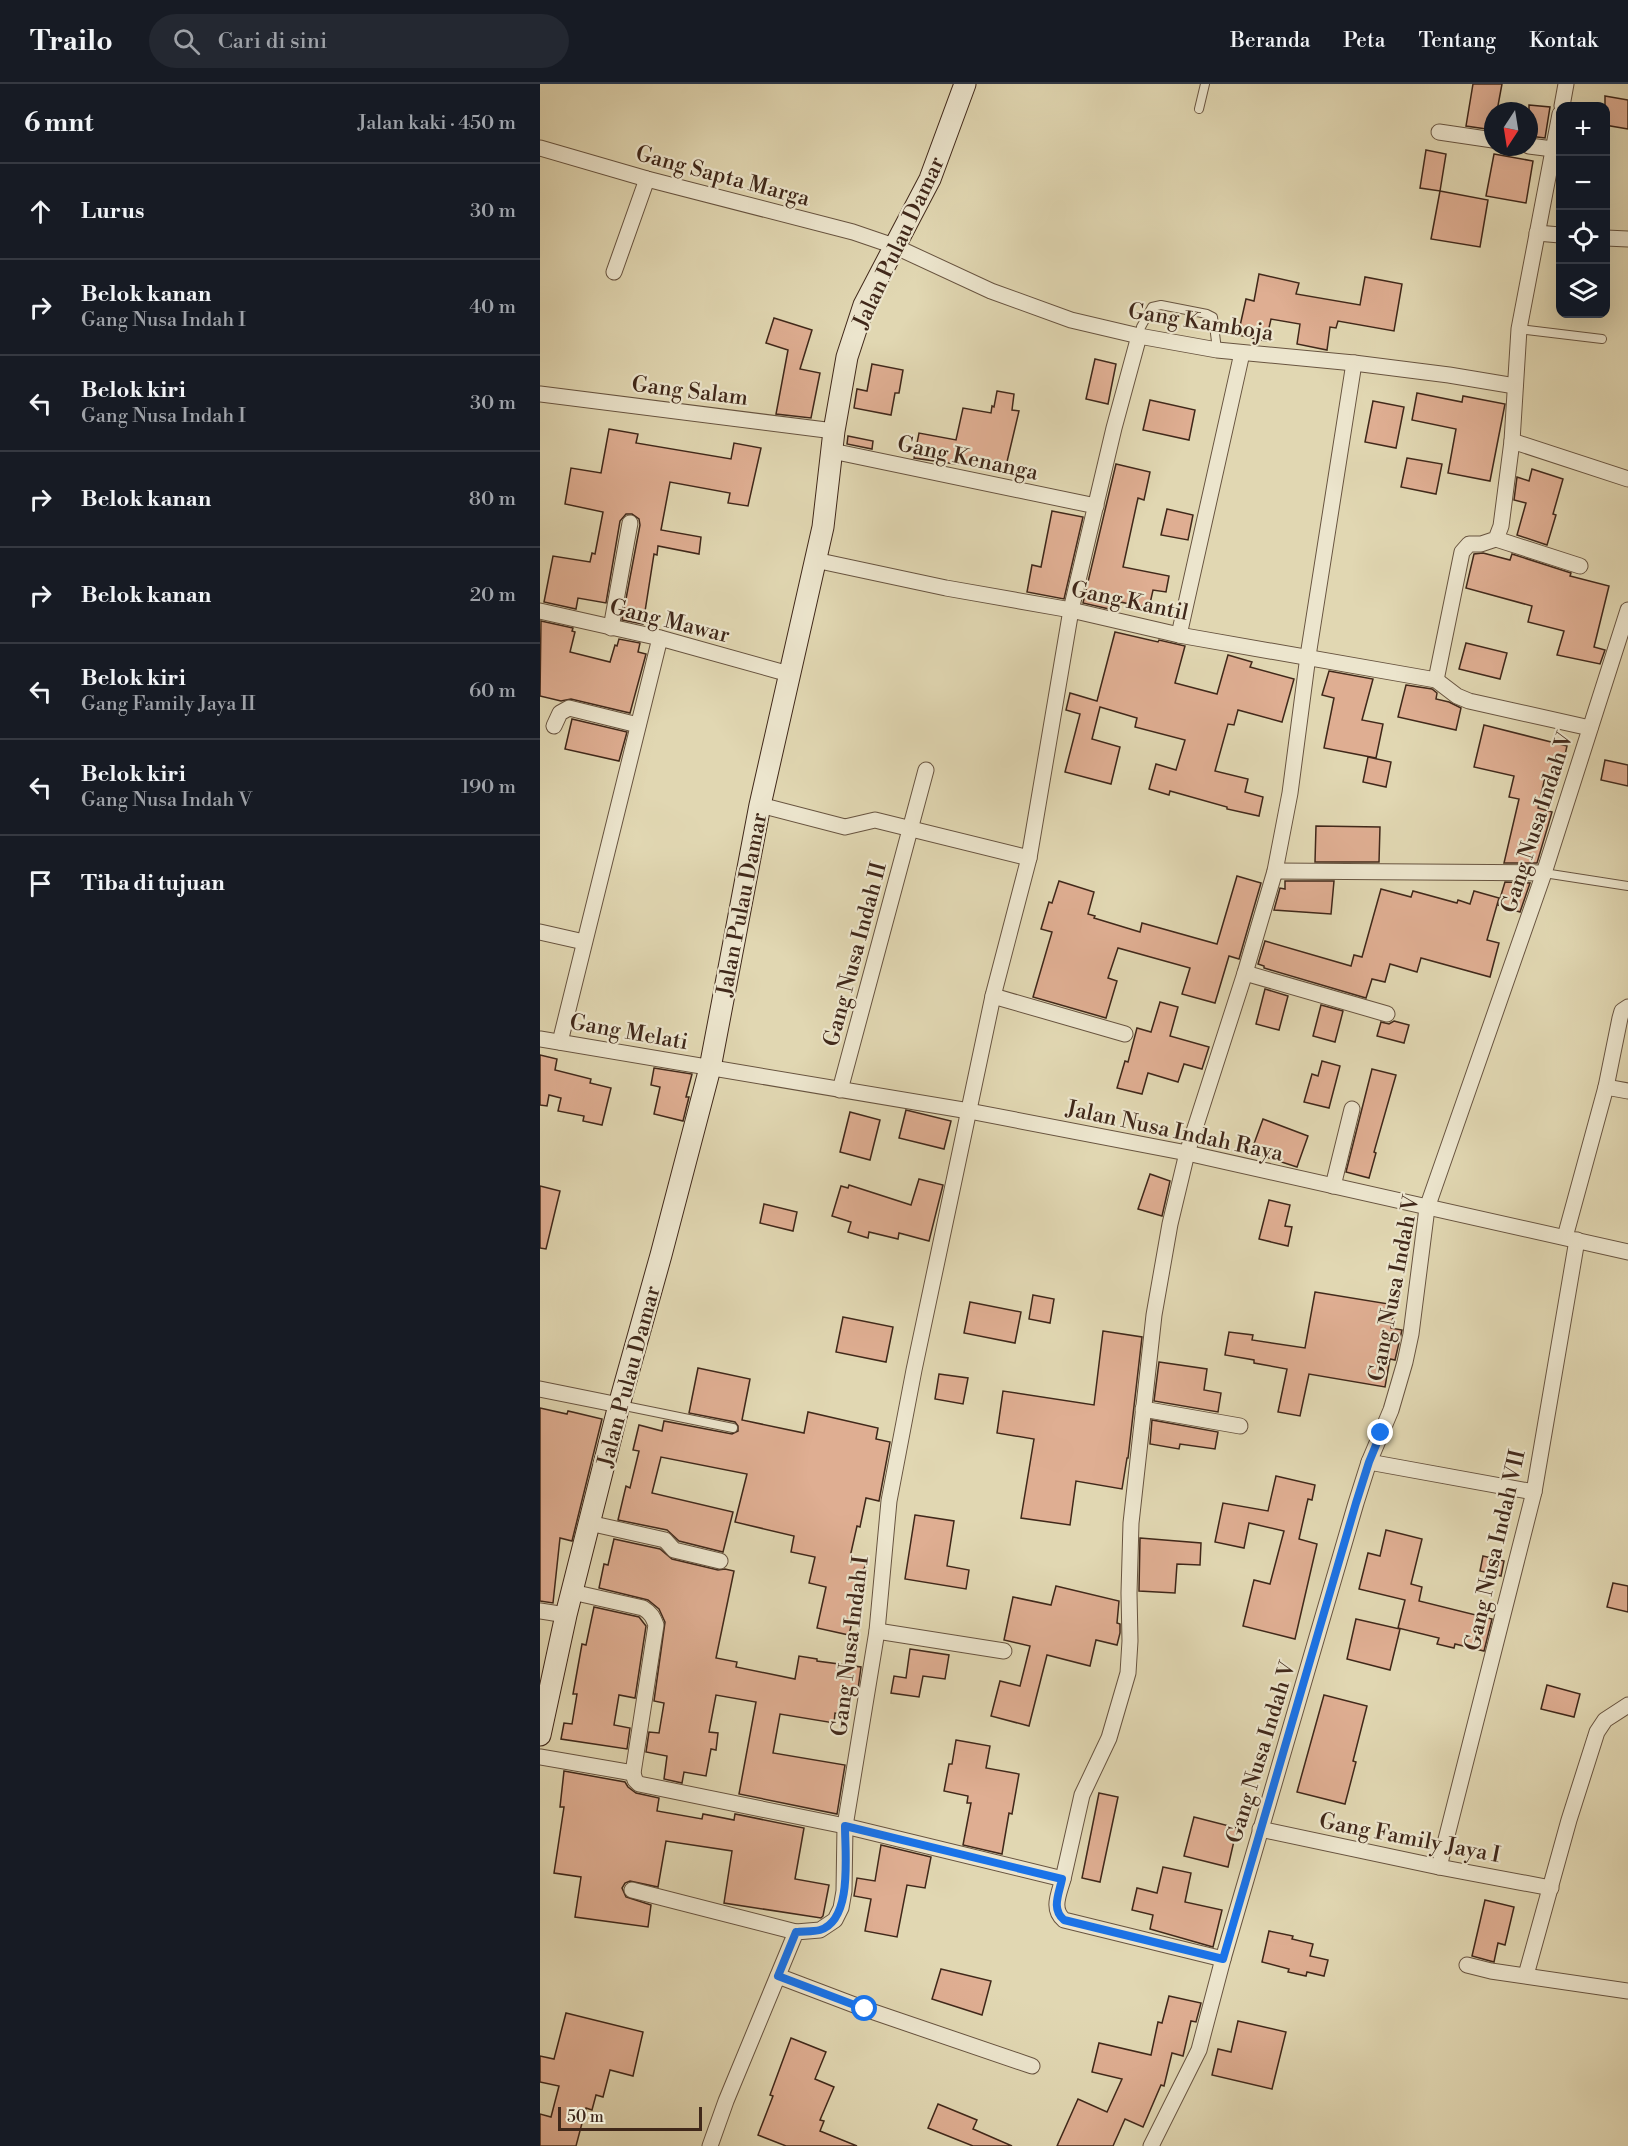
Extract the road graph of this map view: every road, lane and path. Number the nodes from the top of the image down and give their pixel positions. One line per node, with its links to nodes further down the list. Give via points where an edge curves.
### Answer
1 (965, 84): 17 (street, Jalan Pulau Damar, via 930,178)
2 (1205, 84): 5 (lane)
3 (1566, 84): 4 (street)
4 (1563, 102)
5 (1199, 110)
6 (1439, 132): 8 (street)
7 (1556, 134): 11 (street)
8 (1484, 139)
9 (1538, 147): 11 (street)
10 (540, 148): 12 (street, Gang Sapta Marga)
11 (1553, 149): 13 (street)
12 (647, 179): 17 (street, Gang Sapta Marga); 18 (street)
13 (1537, 233): 14 (street); 19 (street)
14 (1556, 235)
15 (1610, 238): 16 (street)
16 (1628, 239)
17 (894, 246): 20 (street, Gang Kamboja, via 990,291 1071,320); 27 (street, Jalan Pulau Damar, via 864,305 847,357)
18 (614, 272)
19 (1519, 329): 21 (lane); 25 (street)
20 (1139, 336): 22 (street, Gang Kamboja); 22 (lane, via 1152,307 1161,304 1213,317); 30 (street, Gang Nusa Indah I)
21 (1602, 339)
22 (1216, 350): 23 (street, Gang Kamboja)
23 (1242, 353): 24 (street, Gang Kamboja); 39 (street)
24 (1354, 363): 25 (street, Gang Kamboja); 41 (street)
25 (1515, 387): 28 (street)
26 (540, 394): 27 (street, Gang Salam)
27 (833, 441): 30 (street, Gang Kenanga); 33 (street, Jalan Pulau Damar, via 823,527)
28 (1512, 441): 29 (street); 32 (street)
29 (1628, 479)
30 (1096, 506): 35 (street, Gang Nusa Indah I)
31 (630, 524): 38 (street)
32 (1496, 539): 34 (street); 43 (street, via 1469,544 1462,552)
33 (814, 560): 35 (street, Gang Kantil); 42 (street, Jalan Pulau Damar)
34 (1580, 566)
35 (1071, 610): 39 (street, Gang Kantil); 50 (street, Gang Nusa Indah I)
36 (1628, 610): 46 (street, Gang Nusa Indah V)
37 (540, 611): 38 (street, Gang Mawar)
38 (611, 628): 40 (street, Gang Mawar)
39 (1179, 635): 41 (street, Gang Kantil)
40 (660, 638): 42 (street, Gang Mawar); 44 (street)
41 (1308, 656): 43 (street, Gang Kantil); 51 (street)
42 (789, 674): 48 (street, Jalan Pulau Damar)
43 (1436, 680): 46 (street, via 1469,701)
44 (638, 725): 45 (street, via 568,708 560,713); 55 (street)
45 (554, 726)
46 (1590, 728): 52 (street, Gang Nusa Indah V)
47 (926, 770): 49 (street, Gang Nusa Indah II)
48 (760, 805): 49 (street, via 845,827 875,820); 63 (street, Jalan Pulau Damar)
49 (911, 830): 50 (street); 65 (street, Gang Nusa Indah II)
50 (1029, 858): 57 (street, Gang Nusa Indah I)
51 (1275, 871): 52 (street); 56 (street)
52 (1544, 873): 53 (lane); 71 (street, Gang Nusa Indah V)
53 (1628, 886)
54 (540, 932): 55 (street)
55 (584, 942): 62 (street)
56 (1245, 973): 59 (street); 69 (street)
57 (993, 996): 60 (street); 68 (street, Gang Nusa Indah I)
58 (1628, 1007): 64 (street, Gang Nusa Indah VII, via 1620,1018)
59 (1387, 1014)
60 (1125, 1034)
61 (540, 1039): 62 (street, Gang Melati)
62 (560, 1042): 63 (street, Gang Melati)
63 (710, 1068): 65 (street, Jalan Nusa Indah Raya); 75 (street, Jalan Pulau Damar)
64 (1606, 1087): 66 (street); 72 (street, Gang Nusa Indah VII)
65 (840, 1089): 68 (street, Jalan Nusa Indah Raya)
66 (1628, 1091)
67 (1352, 1108): 70 (street)
68 (969, 1111): 69 (street, Jalan Nusa Indah Raya); 86 (street, Gang Nusa Indah I, via 889,1501)
69 (1187, 1154): 70 (street, Jalan Nusa Indah Raya); 76 (street, via 1154,1315)
70 (1333, 1186): 71 (street, Jalan Nusa Indah Raya)
71 (1428, 1208): 72 (street, Jalan Nusa Indah Raya); 79 (street, Gang Nusa Indah V, via 1412,1334 1391,1410)
72 (1571, 1239): 73 (street, Jalan Nusa Indah Raya); 80 (street, Gang Nusa Indah VII)
73 (1628, 1252)
74 (540, 1389): 75 (street)
75 (619, 1405): 78 (lane); 81 (street, Jalan Pulau Damar)
76 (1143, 1409): 77 (street); 95 (street, via 1131,1523 1128,1672 1109,1738 1082,1795)
77 (1240, 1426)
78 (733, 1428)
79 (1369, 1462): 80 (street); 93 (street, Gang Nusa Indah V)
80 (1534, 1492): 94 (street, Gang Nusa Indah VII)
81 (589, 1523): 82 (street, via 665,1540 675,1550); 83 (street, Jalan Pulau Damar)
82 (720, 1561)
83 (572, 1592): 85 (street, Jalan Pulau Damar); 91 (street, via 643,1608 651,1613 656,1626)
84 (540, 1611): 85 (street)
85 (566, 1614): 89 (street, Jalan Pulau Damar)
86 (877, 1631): 87 (street); 92 (street, Gang Nusa Indah I)
87 (1004, 1651)
88 (1628, 1705): 96 (street, via 1605,1720 1598,1732)
89 (540, 1735)
90 (540, 1756): 91 (street)
91 (633, 1773): 92 (street, via 634,1780 646,1786)
92 (845, 1826): 95 (street); 98 (street, Gang Nusa Indah I, via 842,1908 835,1920 820,1930)
93 (1260, 1829): 94 (street, Gang Family Jaya I); 99 (street, Gang Nusa Indah V)
94 (1438, 1867): 96 (street, Gang Family Jaya I)
95 (1062, 1879): 99 (street, via 1056,1907 1064,1920)
96 (1551, 1888): 101 (street)
97 (632, 1890): 98 (street)
98 (796, 1932): 102 (street)
99 (1223, 1959): 106 (street, Gang Nusa Indah V, via 1199,2050)
100 (1467, 1965): 101 (street)
101 (1526, 1975): 103 (street)
102 (778, 1976): 104 (street); 105 (street)
103 (1628, 1991)
104 (1032, 2066)
105 (710, 2146)
106 (1151, 2146)

